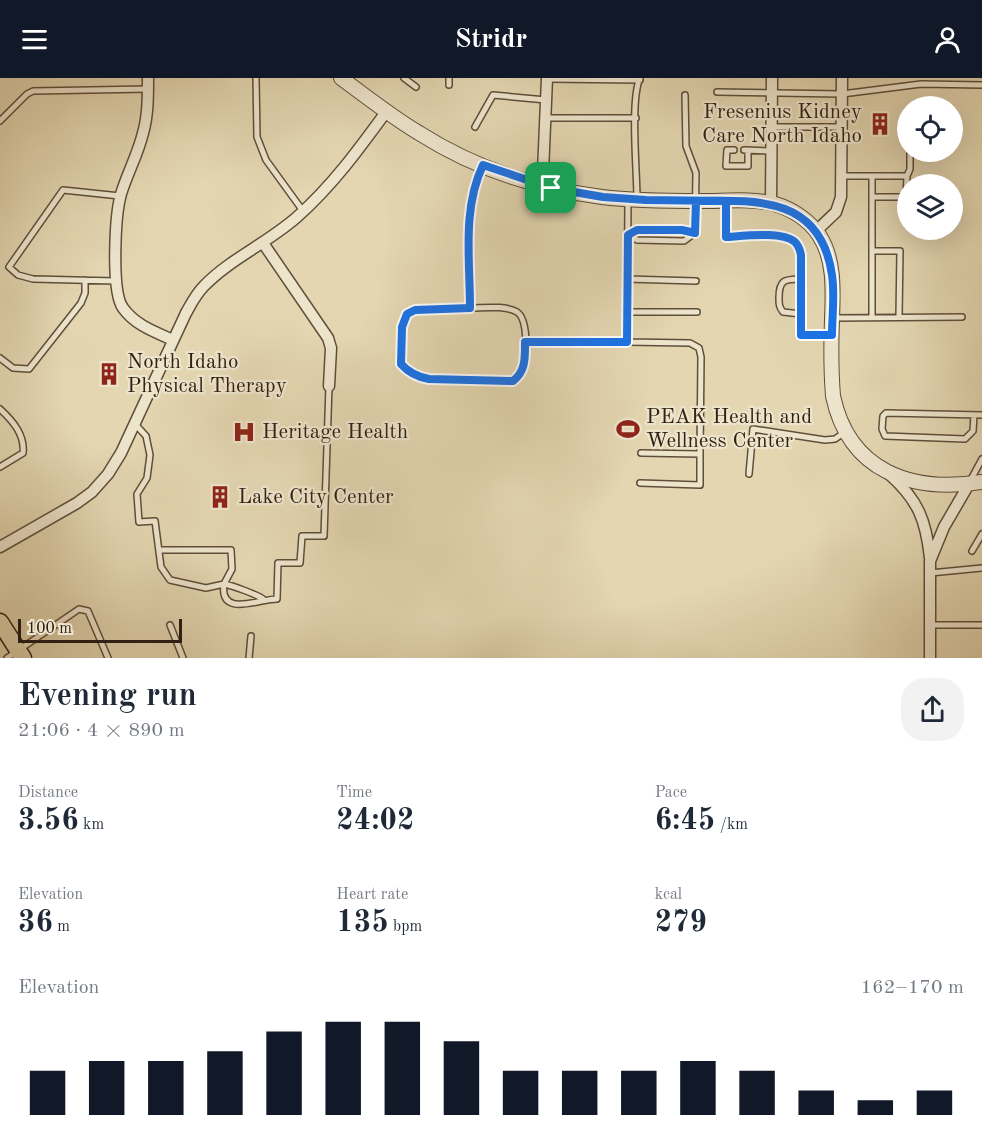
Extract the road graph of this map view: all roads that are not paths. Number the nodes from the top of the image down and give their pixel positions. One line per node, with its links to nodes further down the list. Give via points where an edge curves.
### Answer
1 (256, 78): 38 (lane, via 257,137 266,160)
2 (341, 78): 17 (street)
3 (404, 78): 11 (lane)
4 (772, 78): 13 (street)
5 (842, 78): 14 (street)
6 (547, 79): 7 (lane); 16 (street)
7 (579, 79): 8 (lane)
8 (640, 79): 19 (lane)
9 (148, 84): 20 (lane, via 33,92); 31 (street, via 143,134)
10 (982, 85): 14 (lane, via 921,84)
11 (416, 87)
12 (717, 92): 13 (lane)
13 (772, 92): 14 (lane); 22 (street)
14 (842, 94): 23 (street)
15 (685, 95): 35 (lane, via 684,131 696,173)
16 (546, 100): 18 (street); 21 (lane, via 493,95)
17 (387, 112): 26 (street, via 420,134); 38 (street, via 353,158)
18 (546, 118): 19 (lane); 30 (street)
19 (636, 118): 34 (lane)
20 (0, 121)
21 (475, 127)
22 (772, 127): 23 (lane); 25 (street)
23 (842, 127): 27 (street)
24 (734, 150): 25 (lane, via 727,150 726,166 748,166 746,150)
25 (771, 151): 37 (street)
26 (483, 165): 30 (street); 49 (lane, via 476,179 470,213)
27 (841, 176): 28 (lane); 39 (street, via 836,212)
28 (872, 176): 29 (lane); 32 (lane)
29 (897, 176)
30 (540, 185): 34 (street)
31 (120, 196): 46 (lane, via 63,190 9,267 27,278); 48 (street)
32 (872, 197): 33 (lane); 43 (lane)
33 (897, 197)
34 (633, 199): 35 (street); 41 (lane)
35 (696, 201): 36 (street); 40 (lane)
36 (726, 201): 37 (street); 45 (lane, via 726,237 787,237 799,247)
37 (771, 204): 39 (street, via 792,212)
38 (303, 211): 42 (street)
39 (816, 231): 56 (street, via 832,277)
40 (695, 233): 41 (lane, via 637,230); 41 (lane, via 684,241 638,240)
41 (628, 235): 44 (lane)
42 (263, 243): 58 (street, via 205,285); 62 (street, via 328,338)
43 (872, 251): 53 (lane); 54 (lane, via 900,251)
44 (627, 279): 47 (lane); 50 (lane)
45 (801, 279): 52 (lane); 52 (lane, via 785,280 779,287 783,312)
46 (85, 280): 48 (lane); 61 (lane, via 81,303 29,369 13,368)
47 (696, 280)
48 (116, 281): 58 (street, via 119,302 131,317)
49 (470, 308): 59 (lane, via 519,313 524,321); 59 (lane, via 415,310 407,314 402,327 401,364 408,372 429,379 513,381 524,365)
50 (627, 312): 51 (lane); 60 (lane)
51 (697, 312)
52 (801, 314): 57 (lane, via 801,335)
53 (872, 317): 54 (lane); 56 (lane)
54 (899, 317): 55 (lane)
55 (962, 317)
56 (832, 318): 57 (street)
57 (832, 335): 67 (street, via 833,396)
58 (173, 340): 66 (street)
59 (525, 342): 60 (lane)
60 (627, 342): 69 (lane, via 690,343 699,348)
61 (0, 358)
62 (329, 386): 84 (lane, via 324,536 302,536 300,563 278,563 277,599)
63 (2, 411): 71 (lane, via 24,444 23,453)
64 (974, 415): 64 (lane, via 886,413 882,429 885,436 965,439 973,431); 65 (lane)
65 (982, 415)
66 (135, 424): 77 (street, via 116,463 92,492); 78 (lane, via 146,436 150,455 147,478 137,494 139,522 156,521)
67 (845, 432): 72 (street, via 866,458); 73 (lane, via 825,440 753,429)
68 (641, 453): 69 (lane)
69 (700, 454): 74 (lane, via 700,485)
70 (982, 459): 75 (lane)
71 (0, 467)
72 (889, 473): 75 (street, via 921,483); 80 (street, via 918,507)
73 (749, 474)
74 (640, 483)
75 (975, 483): 80 (street, via 944,527)
76 (982, 534): 79 (lane)
77 (0, 547)
78 (159, 550): 83 (lane, via 161,567 170,580 206,588); 83 (lane, via 231,550 232,569)
79 (972, 551)
80 (930, 561): 82 (street)
81 (982, 568): 82 (lane)
82 (930, 573): 87 (street)
83 (224, 584): 84 (lane); 84 (lane, via 222,593 230,602 254,604)
84 (263, 599)
85 (0, 622): 90 (main road)
86 (170, 625): 92 (lane)
87 (930, 625): 88 (lane); 94 (street)
88 (982, 625)
89 (251, 636): 93 (lane)
90 (16, 656): 91 (lane, via 79,609 88,611)
91 (108, 658)
92 (183, 658)
93 (249, 658)
94 (930, 658)

